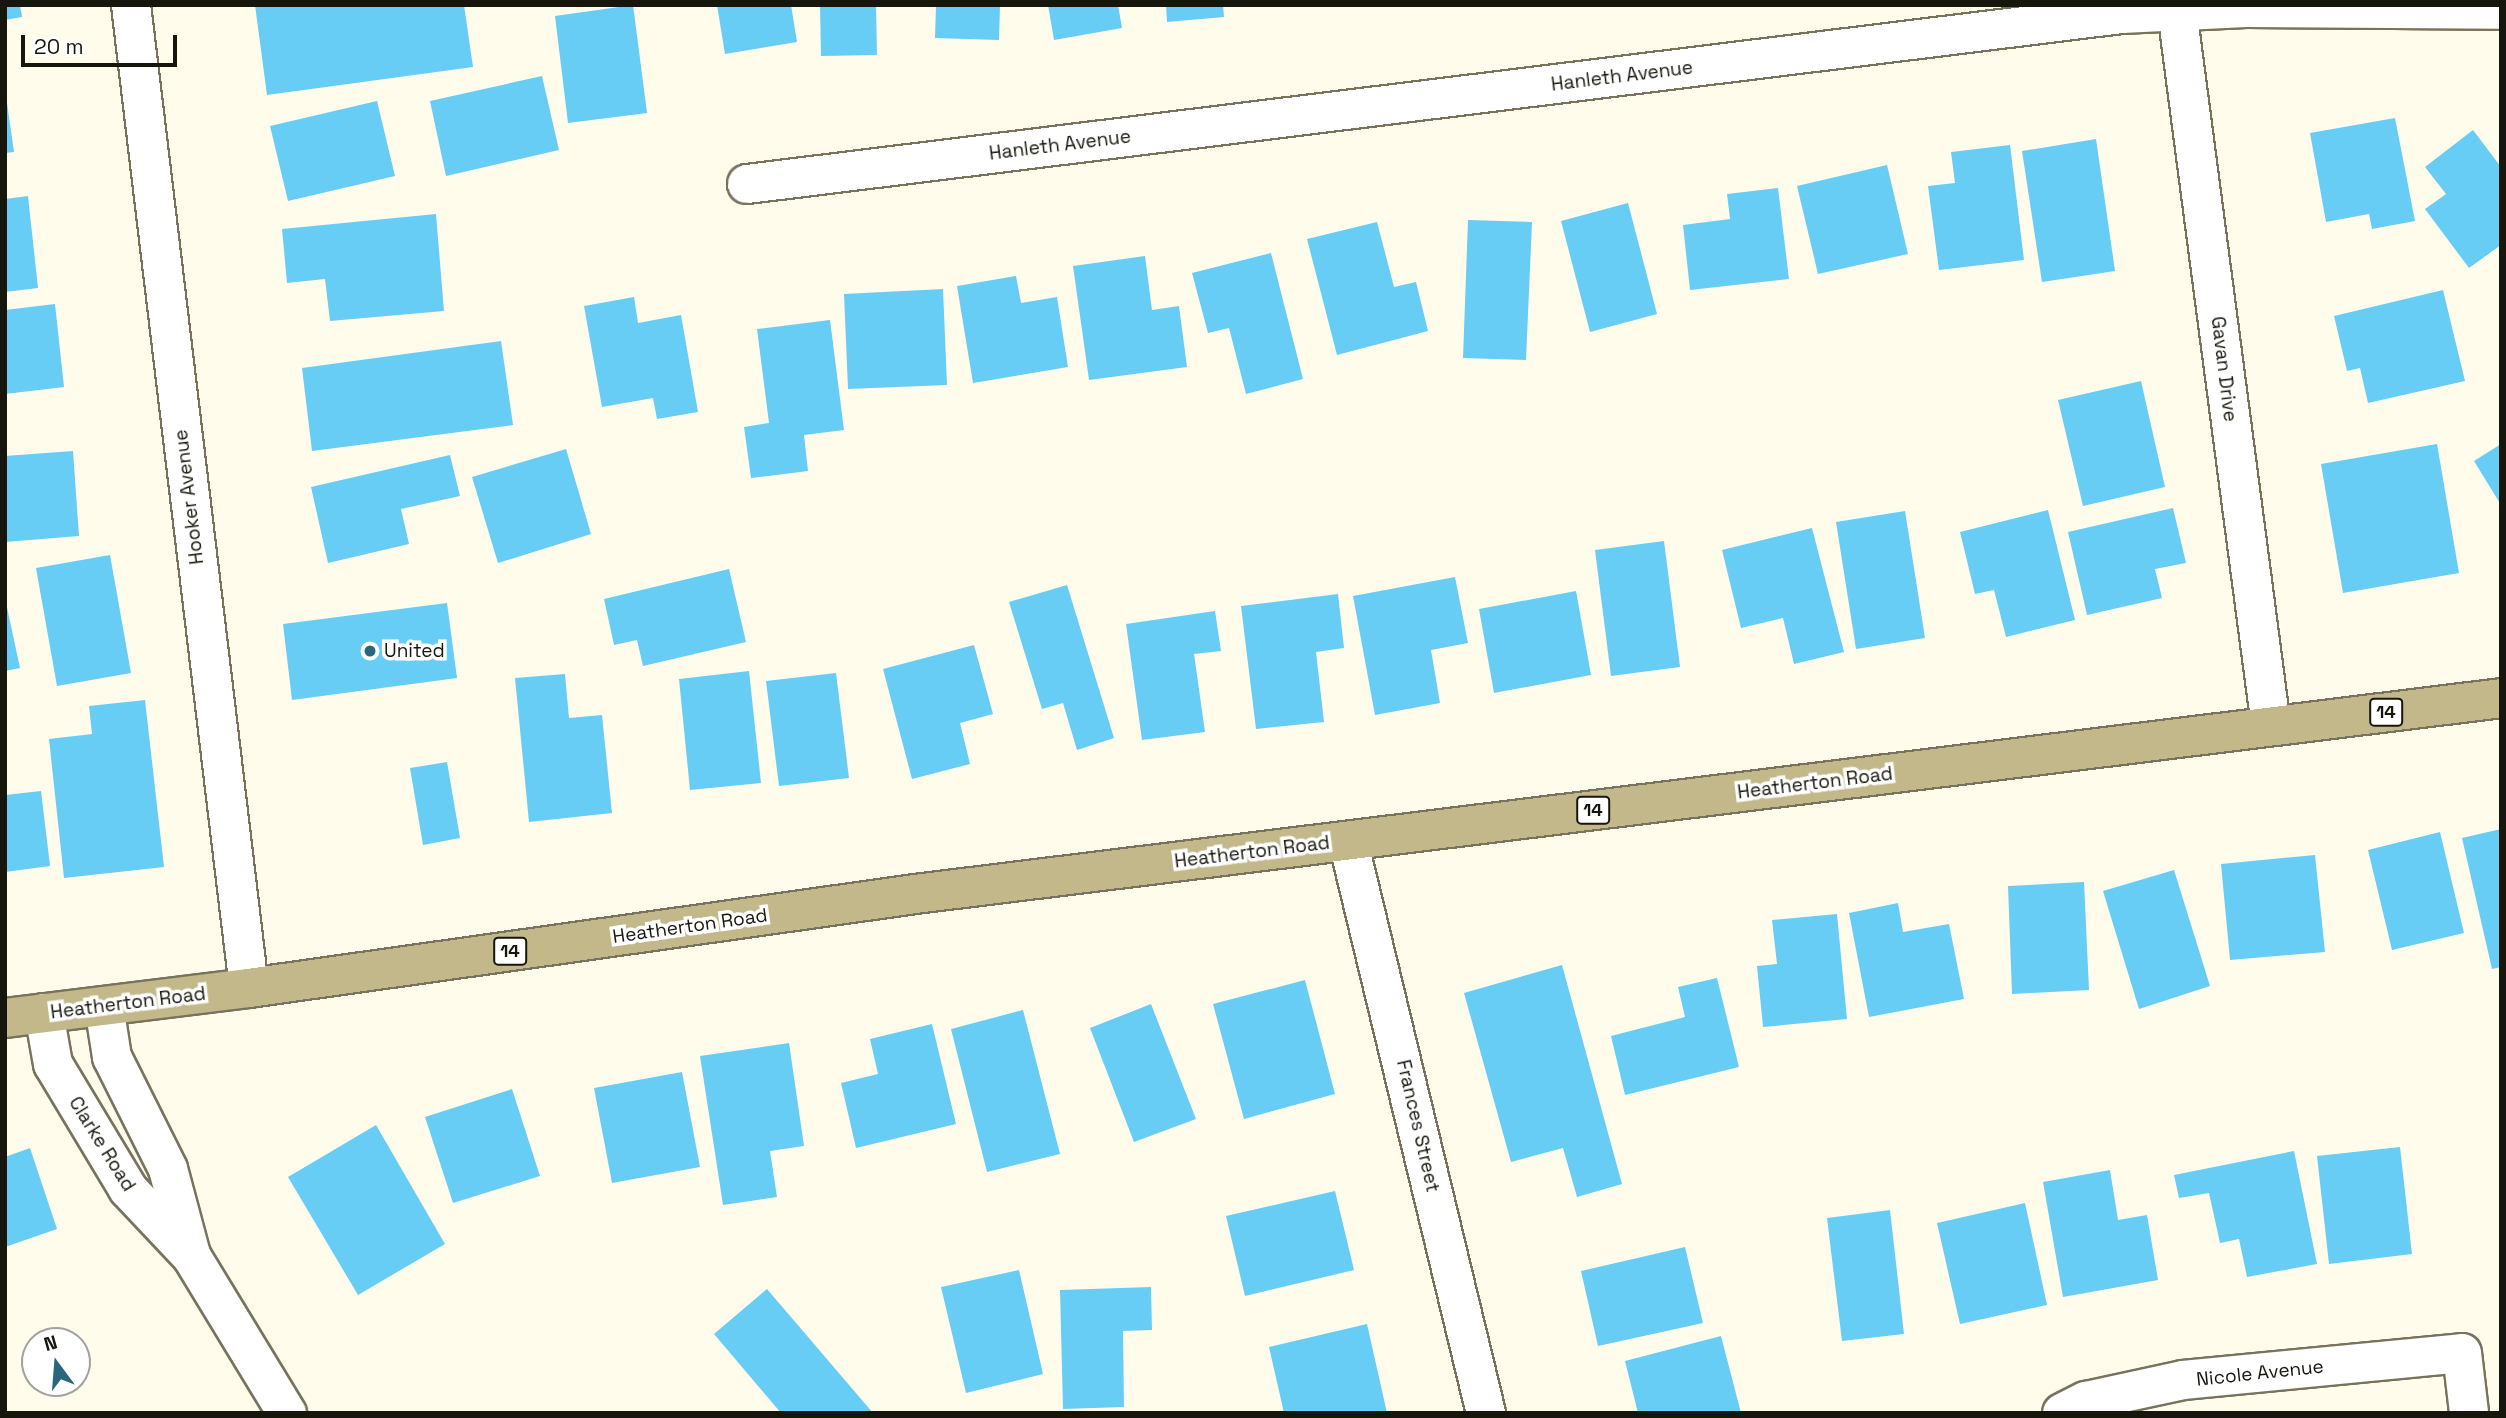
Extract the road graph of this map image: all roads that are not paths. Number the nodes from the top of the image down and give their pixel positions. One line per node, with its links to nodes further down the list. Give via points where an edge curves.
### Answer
1 (131, 5): 8 (street, Hooker Avenue)
2 (2491, 9): 3 (street, Hanleth Avenue)
3 (2177, 11): 4 (street, Hanleth Avenue, via 2122,14); 6 (street, Gavan Drive)
4 (747, 184)
5 (2501, 698): 6 (main road, Heatherton Road / 14)
6 (2271, 726): 7 (main road, Heatherton Road / 14)
7 (1348, 841): 8 (main road, Heatherton Road / 14, via 915,894); 14 (street, Frances Street)
8 (249, 988): 9 (main road, Heatherton Road / 14)
9 (104, 1006): 10 (main road, Heatherton Road / 14); 12 (street, Clarke Road, via 112,1057 168,1169)
10 (44, 1013): 11 (main road, Heatherton Road / 14); 12 (street, Clarke Road, via 53,1065 128,1189)
11 (5, 1018)
12 (192, 1257): 13 (street, Clarke Road)
13 (287, 1413)
14 (1486, 1413)
15 (2062, 1413): 16 (street, Nicole Avenue, via 2086,1401 2183,1380 2462,1353)
16 (2469, 1413)

